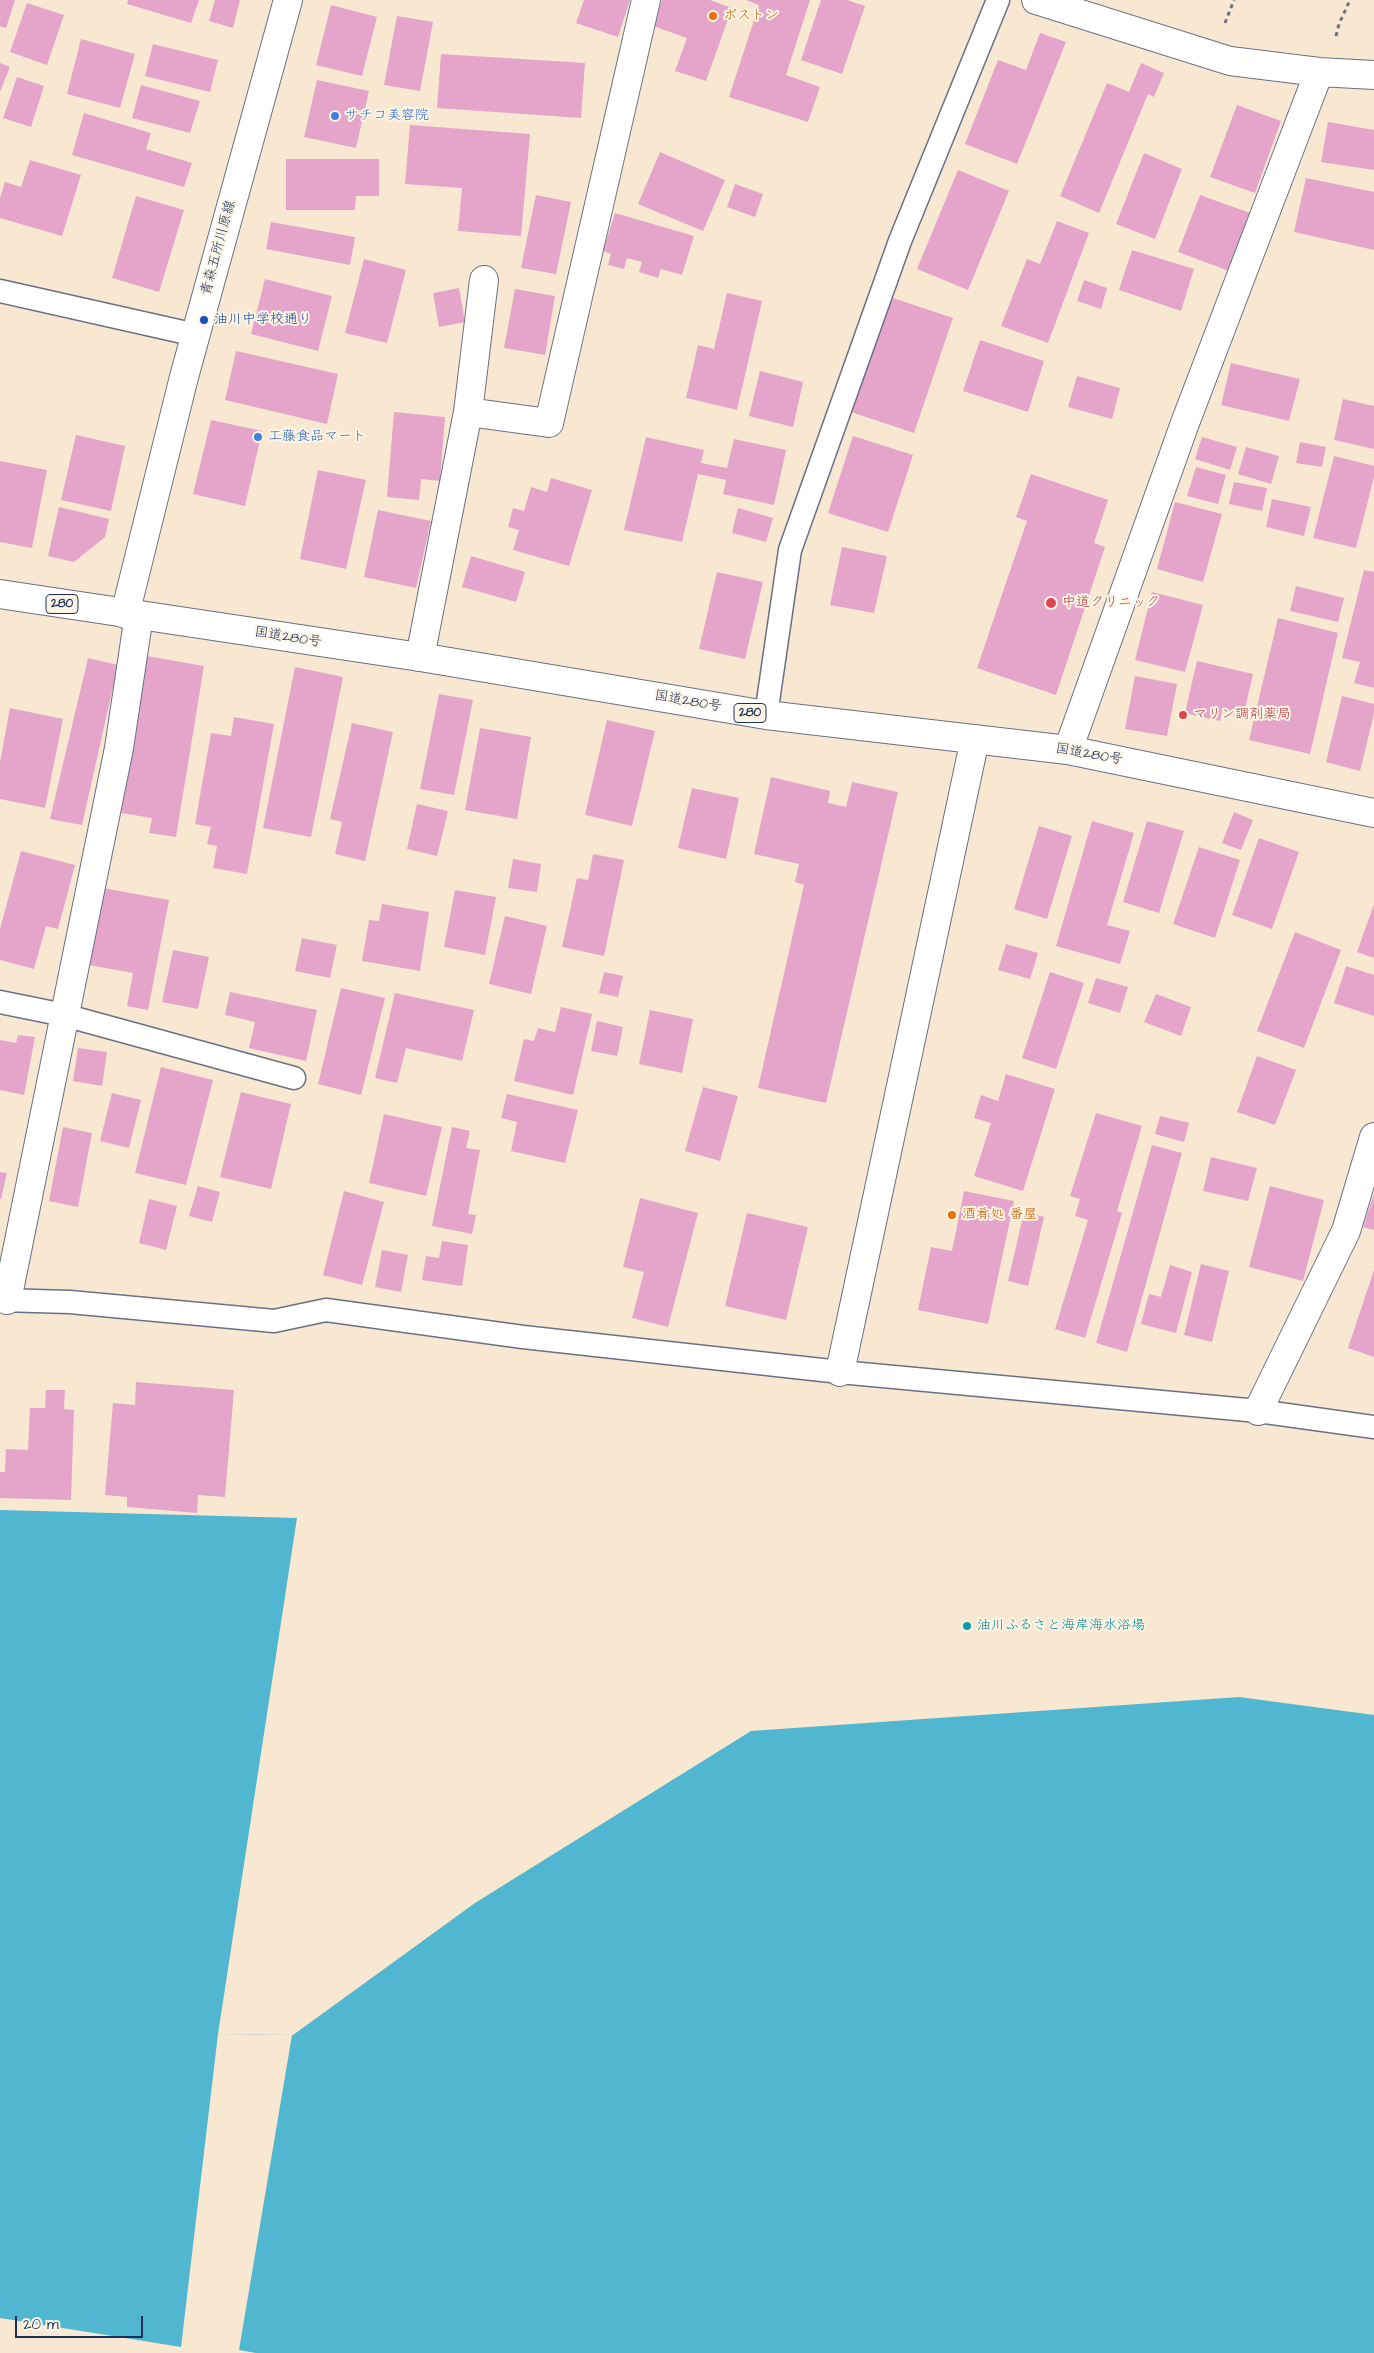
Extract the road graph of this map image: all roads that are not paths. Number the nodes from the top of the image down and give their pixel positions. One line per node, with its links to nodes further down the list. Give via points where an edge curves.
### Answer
1 (288, 0): 9 (main road, 青森五所川原線)
2 (646, 0): 10 (main road, via 549,423)
3 (998, 0): 14 (lane, via 900,241 790,550)
4 (1036, 0): 5 (main road, via 1230,61)
5 (1319, 72): 6 (main road); 16 (main road, via 1185,424)
6 (1374, 75)
7 (484, 280): 10 (main road)
8 (0, 291): 9 (lane)
9 (196, 335): 12 (main road, 青森五所川原線)
10 (468, 412): 13 (main road)
11 (0, 594): 12 (main road, 国道280号 / 280)
12 (132, 615): 13 (main road, 国道280号 / 280); 19 (main road, 青森五所川原線, via 119,748)
13 (420, 657): 14 (main road, 国道280号 / 280)
14 (766, 716): 15 (main road, 国道280号 / 280)
15 (975, 739): 16 (main road, 国道280号 / 280); 23 (main road)
16 (1068, 750): 17 (main road, 国道280号 / 280)
17 (1374, 813)
18 (0, 1002): 19 (lane)
19 (64, 1015): 20 (lane); 22 (main road, 青森五所川原線)
20 (294, 1078)
21 (1374, 1137): 24 (main road, via 1346,1231)
22 (3, 1300): 23 (lane, via 70,1302 274,1322 326,1310 523,1337)
23 (840, 1372): 24 (lane)
24 (1258, 1411): 25 (lane)
25 (1374, 1427)

